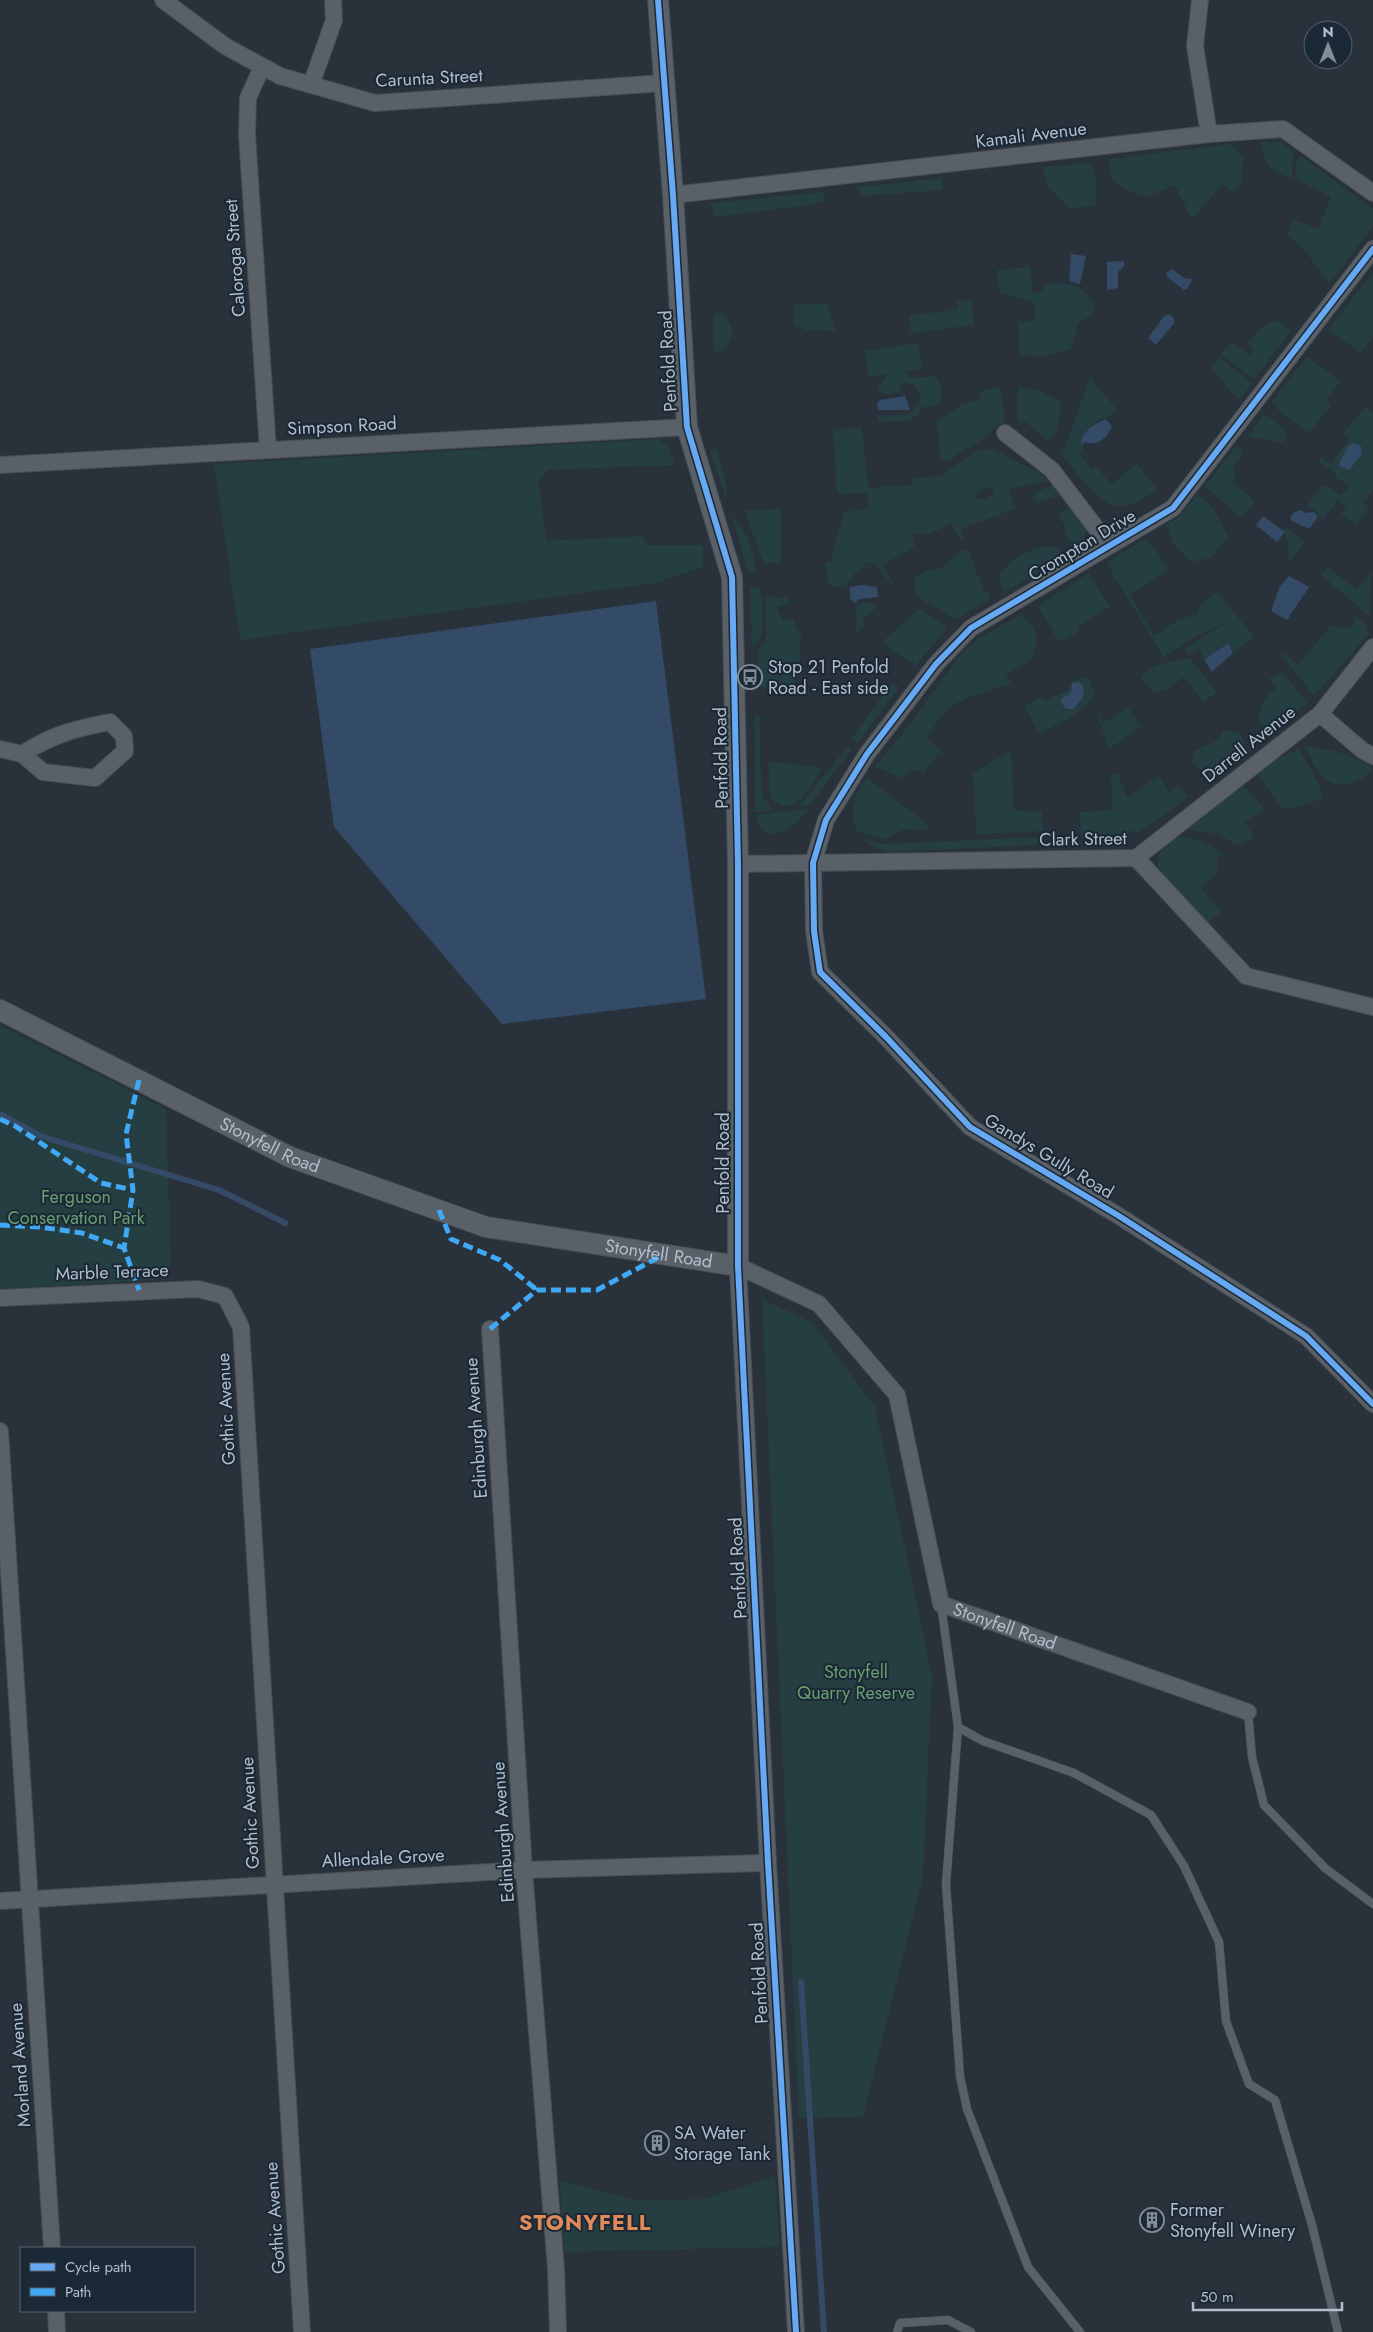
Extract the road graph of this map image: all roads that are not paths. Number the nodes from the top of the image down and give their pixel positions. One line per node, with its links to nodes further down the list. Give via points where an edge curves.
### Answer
1 (163, 0): 5 (street, Carunta Street, via 225,46)
2 (332, 0): 7 (street, via 334,20)
3 (658, 0): 6 (street, Penfold Road)
4 (1200, 0): 8 (street, via 1196,46)
5 (262, 67): 7 (street, Carunta Street); 14 (street, Caloroga Street, via 248,98 247,136)
6 (664, 83): 7 (street, Carunta Street, via 375,103); 10 (street, Penfold Road)
7 (310, 85)
8 (1209, 134): 9 (street, Kamali Avenue, via 1283,129); 10 (street, Kamali Avenue)
9 (1373, 193)
10 (673, 196): 12 (street, Penfold Road)
11 (1373, 249): 16 (street, Crompton Drive, via 1173,508)
12 (686, 427): 14 (street, Simpson Road); 24 (street, Penfold Road, via 732,577)
13 (1005, 433): 16 (street, via 1052,470)
14 (268, 450): 15 (street, Simpson Road)
15 (0, 465)
16 (1109, 545): 23 (street, Crompton Drive, via 971,628 936,664 864,758 826,820)
17 (1373, 647): 18 (street, Darrell Avenue)
18 (1320, 714): 21 (street); 22 (street, Darrell Avenue)
19 (0, 749): 20 (street)
20 (22, 754): 20 (street, via 43,772 95,778 125,751 124,736 110,722 48,738)
21 (1373, 756)
22 (1136, 858): 23 (street, Clark Street); 25 (street, Clark Street, via 1246,976)
23 (813, 863): 24 (street, Clark Street); 31 (street, Gandys Gully Road, via 814,931 820,972 970,1127 1120,1216 1306,1336)
24 (738, 864): 27 (street, Penfold Road)
25 (1373, 1007)
26 (0, 1010): 27 (street, Stonyfell Road, via 290,1157 486,1227)
27 (738, 1266): 33 (street, Stonyfell Road, via 819,1304 897,1395); 36 (street, Penfold Road)
28 (225, 1296): 29 (street, Marble Terrace, via 198,1289); 38 (street, Gothic Avenue, via 241,1327)
29 (0, 1298)
30 (490, 1329): 37 (street, Edinburgh Avenue)
31 (1373, 1404)
32 (0, 1431): 39 (street, Morland Avenue)
33 (941, 1604): 34 (street, Stonyfell Road); 35 (lane)
34 (1248, 1712): 41 (lane, via 1252,1757 1264,1805 1325,1868)
35 (958, 1726): 50 (lane, via 946,1884 960,2076 967,2109 1028,2267); 51 (lane, via 984,1741 1074,1773 1151,1815 1179,1859 1218,1942 1226,2021 1249,2084 1275,2100 1312,2225)
36 (768, 1863): 37 (street, Allendale Grove); 47 (street, Penfold Road)
37 (524, 1870): 38 (street, Allendale Grove); 46 (street, Edinburgh Avenue, via 542,2070)
38 (274, 1884): 39 (street, Allendale Grove); 45 (street, Gothic Avenue)
39 (30, 1899): 40 (street, Allendale Grove); 42 (street, Morland Avenue)
40 (0, 1901)
41 (1373, 1904)
42 (52, 2247)
43 (56, 2312): 44 (street)
44 (57, 2332)
45 (302, 2332)
46 (558, 2332)
47 (796, 2332)
48 (897, 2332): 49 (lane, via 900,2323 948,2320)
49 (971, 2332)
50 (1080, 2332)
51 (1338, 2332)

